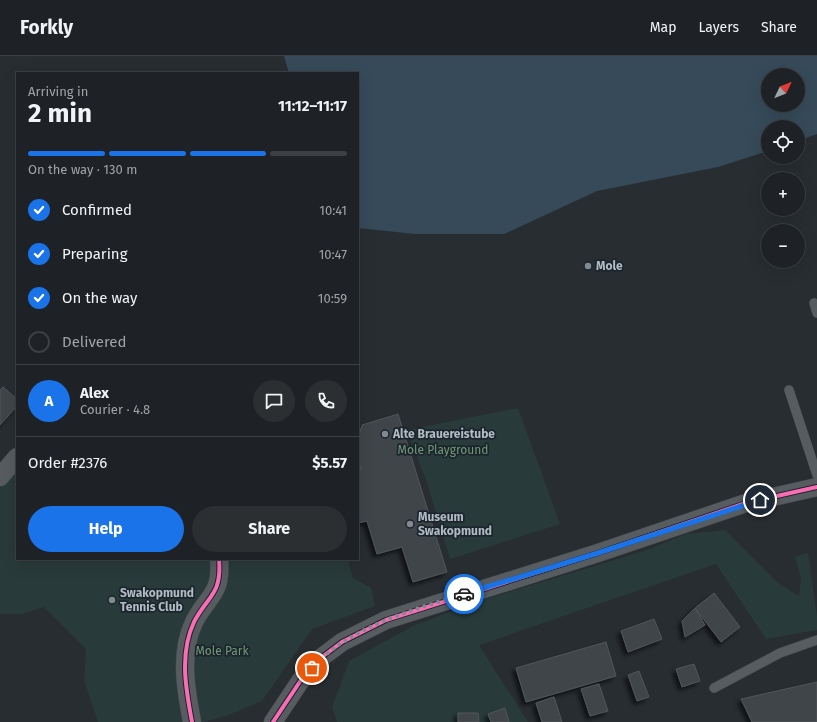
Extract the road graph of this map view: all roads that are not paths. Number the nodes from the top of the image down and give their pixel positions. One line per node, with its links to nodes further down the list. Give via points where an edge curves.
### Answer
1 (814, 303): 2 (lane)
2 (817, 314)
3 (789, 390): 5 (lane)
4 (16, 458): 6 (street)
5 (817, 475)
6 (0, 476)
7 (817, 487): 12 (street, via 746,503 386,620 342,642 322,657 301,680)
8 (219, 560): 11 (street, via 219,583 194,622 187,650 185,686)
9 (817, 640): 10 (lane, via 780,653)
10 (714, 688)
11 (192, 722)
12 (273, 722)

